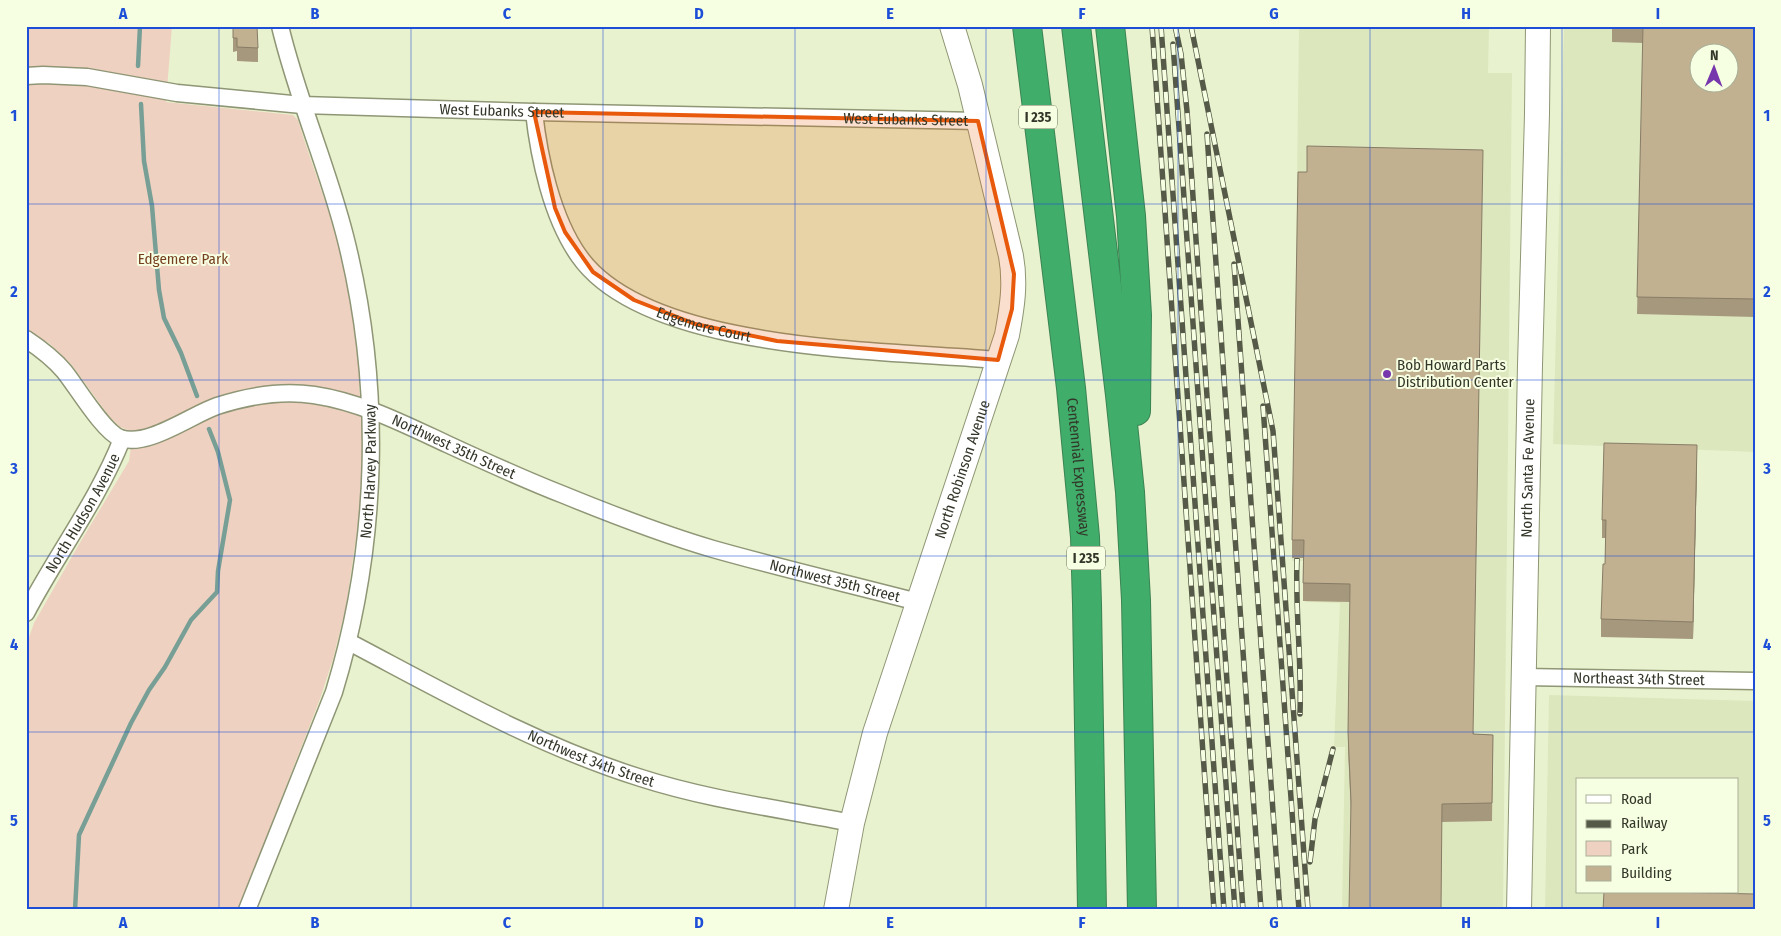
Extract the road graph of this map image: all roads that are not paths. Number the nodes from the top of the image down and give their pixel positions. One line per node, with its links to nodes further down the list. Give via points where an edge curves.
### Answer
1 (280, 26): 8 (street, North Harvey Parkway)
2 (952, 26): 10 (street, North Robinson Avenue)
3 (1027, 26): 25 (highway, Centennial Expressway / I 235, via 1071,388 1085,537)
4 (1076, 26): 16 (highway, via 1120,395)
5 (1110, 26): 16 (highway, via 1131,216 1137,315)
6 (1538, 26): 20 (street, North Santa Fe Avenue)
7 (26, 76): 8 (street, West Eubanks Street, via 67,76 157,90)
8 (302, 105): 9 (street, West Eubanks Street); 13 (street, North Harvey Parkway, via 335,200 352,266 368,365)
9 (534, 112): 10 (street, West Eubanks Street); 12 (street, Edgemere Court, via 555,208 565,232 593,272 634,300 695,324 777,341)
10 (978, 121): 12 (street, North Robinson Avenue, via 1014,274 1012,310)
11 (26, 339): 14 (street, via 52,358 103,425)
12 (998, 360): 17 (street, North Robinson Avenue)
13 (370, 409): 14 (street, Northwest 35th Street, via 310,394 276,394 213,407 150,436); 17 (street, Northwest 35th Street, via 530,482 665,534); 19 (street, North Harvey Parkway, via 366,544)
14 (122, 439): 15 (street, North Hudson Avenue, via 111,466)
15 (33, 585): 18 (street, North Hudson Avenue)
16 (1136, 600): 26 (highway)
17 (918, 602): 22 (street, North Robinson Avenue)
18 (26, 613)
19 (349, 642): 22 (street, Northwest 34th Street, via 501,722 622,772 688,792); 23 (street, North Harvey Parkway, via 334,692)
20 (1524, 677): 21 (street, Northeast 34th Street); 27 (street, North Santa Fe Avenue)
21 (1755, 681)
22 (852, 823): 24 (street, North Robinson Avenue)
23 (247, 910)
24 (836, 910)
25 (1092, 910)
26 (1142, 910)
27 (1519, 910)

